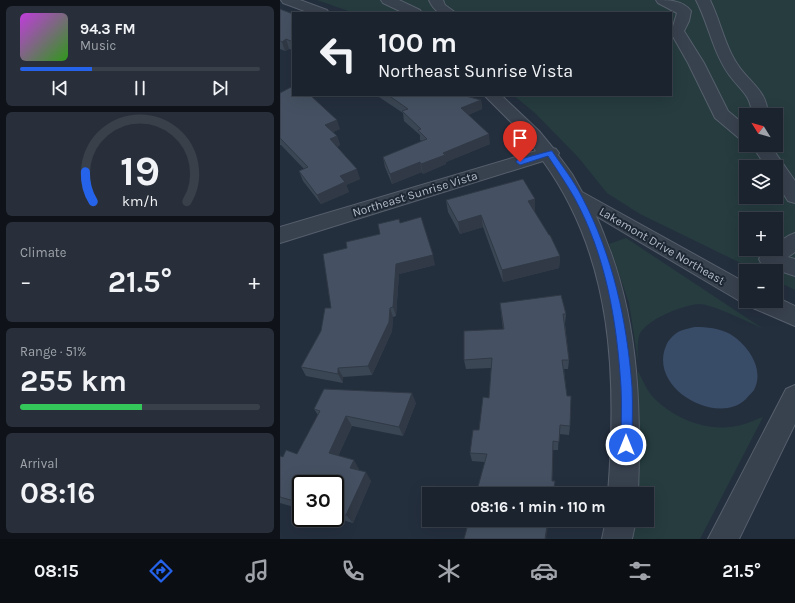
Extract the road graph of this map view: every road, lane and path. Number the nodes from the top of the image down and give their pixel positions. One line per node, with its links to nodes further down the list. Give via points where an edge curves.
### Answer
1 (288, 0): 6 (street)
2 (388, 0): 7 (street)
3 (436, 0): 8 (street, via 439,7)
4 (663, 0): 11 (street, via 684,11 677,30 721,114)
5 (703, 0): 10 (street, via 730,66 757,97)
6 (319, 12)
7 (414, 12)
8 (448, 12)
9 (493, 96): 12 (street, Lakemont Drive Northeast, via 516,115)
10 (760, 108)
11 (739, 129)
12 (550, 153): 15 (street, Lakemont Drive Northeast); 16 (street, Northeast Sunrise Vista)
13 (783, 178): 14 (street)
14 (795, 196)
15 (578, 197): 19 (street, Lakemont Drive Northeast); 23 (street, Lakemont Drive Northeast, via 598,242 620,323 627,388)
16 (280, 235)
17 (792, 249): 18 (street, via 770,259)
18 (795, 268)
19 (739, 290)
20 (777, 308): 21 (street)
21 (795, 316)
22 (795, 398): 26 (street)
23 (624, 487)
24 (620, 527): 25 (street)
25 (618, 539)
26 (723, 539)

